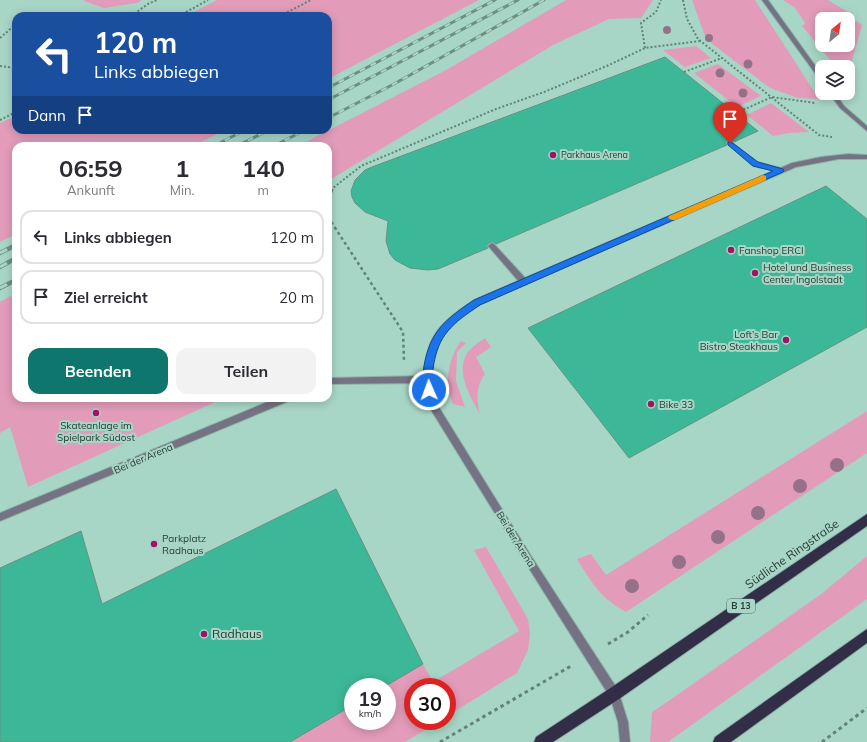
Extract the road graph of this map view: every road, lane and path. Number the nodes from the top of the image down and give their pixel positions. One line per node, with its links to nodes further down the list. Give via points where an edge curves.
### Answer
1 (157, 0): 7 (path)
2 (208, 0): 8 (path)
3 (311, 0): 9 (path)
4 (661, 0): 13 (path, via 656,12 641,23)
5 (683, 0): 12 (path, via 687,19)
6 (765, 0): 17 (street)
7 (137, 12)
8 (186, 12)
9 (288, 12)
10 (12, 28): 11 (path)
11 (0, 38)
12 (700, 41): 13 (path); 14 (path)
13 (645, 48): 30 (path, via 609,66 496,109 361,166)
14 (722, 58): 18 (path); 19 (path)
15 (0, 66): 16 (path)
16 (12, 68)
17 (815, 69)
18 (684, 72)
19 (772, 97): 21 (path); 22 (path); 26 (path)
20 (837, 100): 25 (street)
21 (816, 103)
22 (736, 113)
23 (12, 114): 24 (path)
24 (0, 120)
25 (867, 129)
26 (819, 135)
27 (730, 143): 29 (street, via 755,164)
28 (867, 157): 29 (street, Bei der Arena, via 819,158)
29 (780, 170): 33 (street, Bei der Arena)
30 (332, 188)
31 (332, 223): 34 (path, via 403,332)
32 (492, 246): 33 (street)
33 (524, 282): 35 (street, Bei der Arena, via 477,302 455,317 437,337)
34 (404, 379): 35 (street); 36 (street)
35 (427, 379): 41 (street, Bei der Arena, via 431,402 442,422)
36 (332, 381)
37 (276, 402): 38 (street, Bei der Arena)
38 (0, 517)
39 (867, 519): 41 (main road, Südliche Ringstraße / B 13)
40 (867, 635): 47 (main road)
41 (614, 694): 45 (main road, Südliche Ringstraße / B 13); 46 (street, via 623,722)
42 (867, 708): 48 (path)
43 (497, 710): 44 (path)
44 (440, 742)
45 (541, 742)
46 (625, 742)
47 (720, 742)
48 (822, 742)

